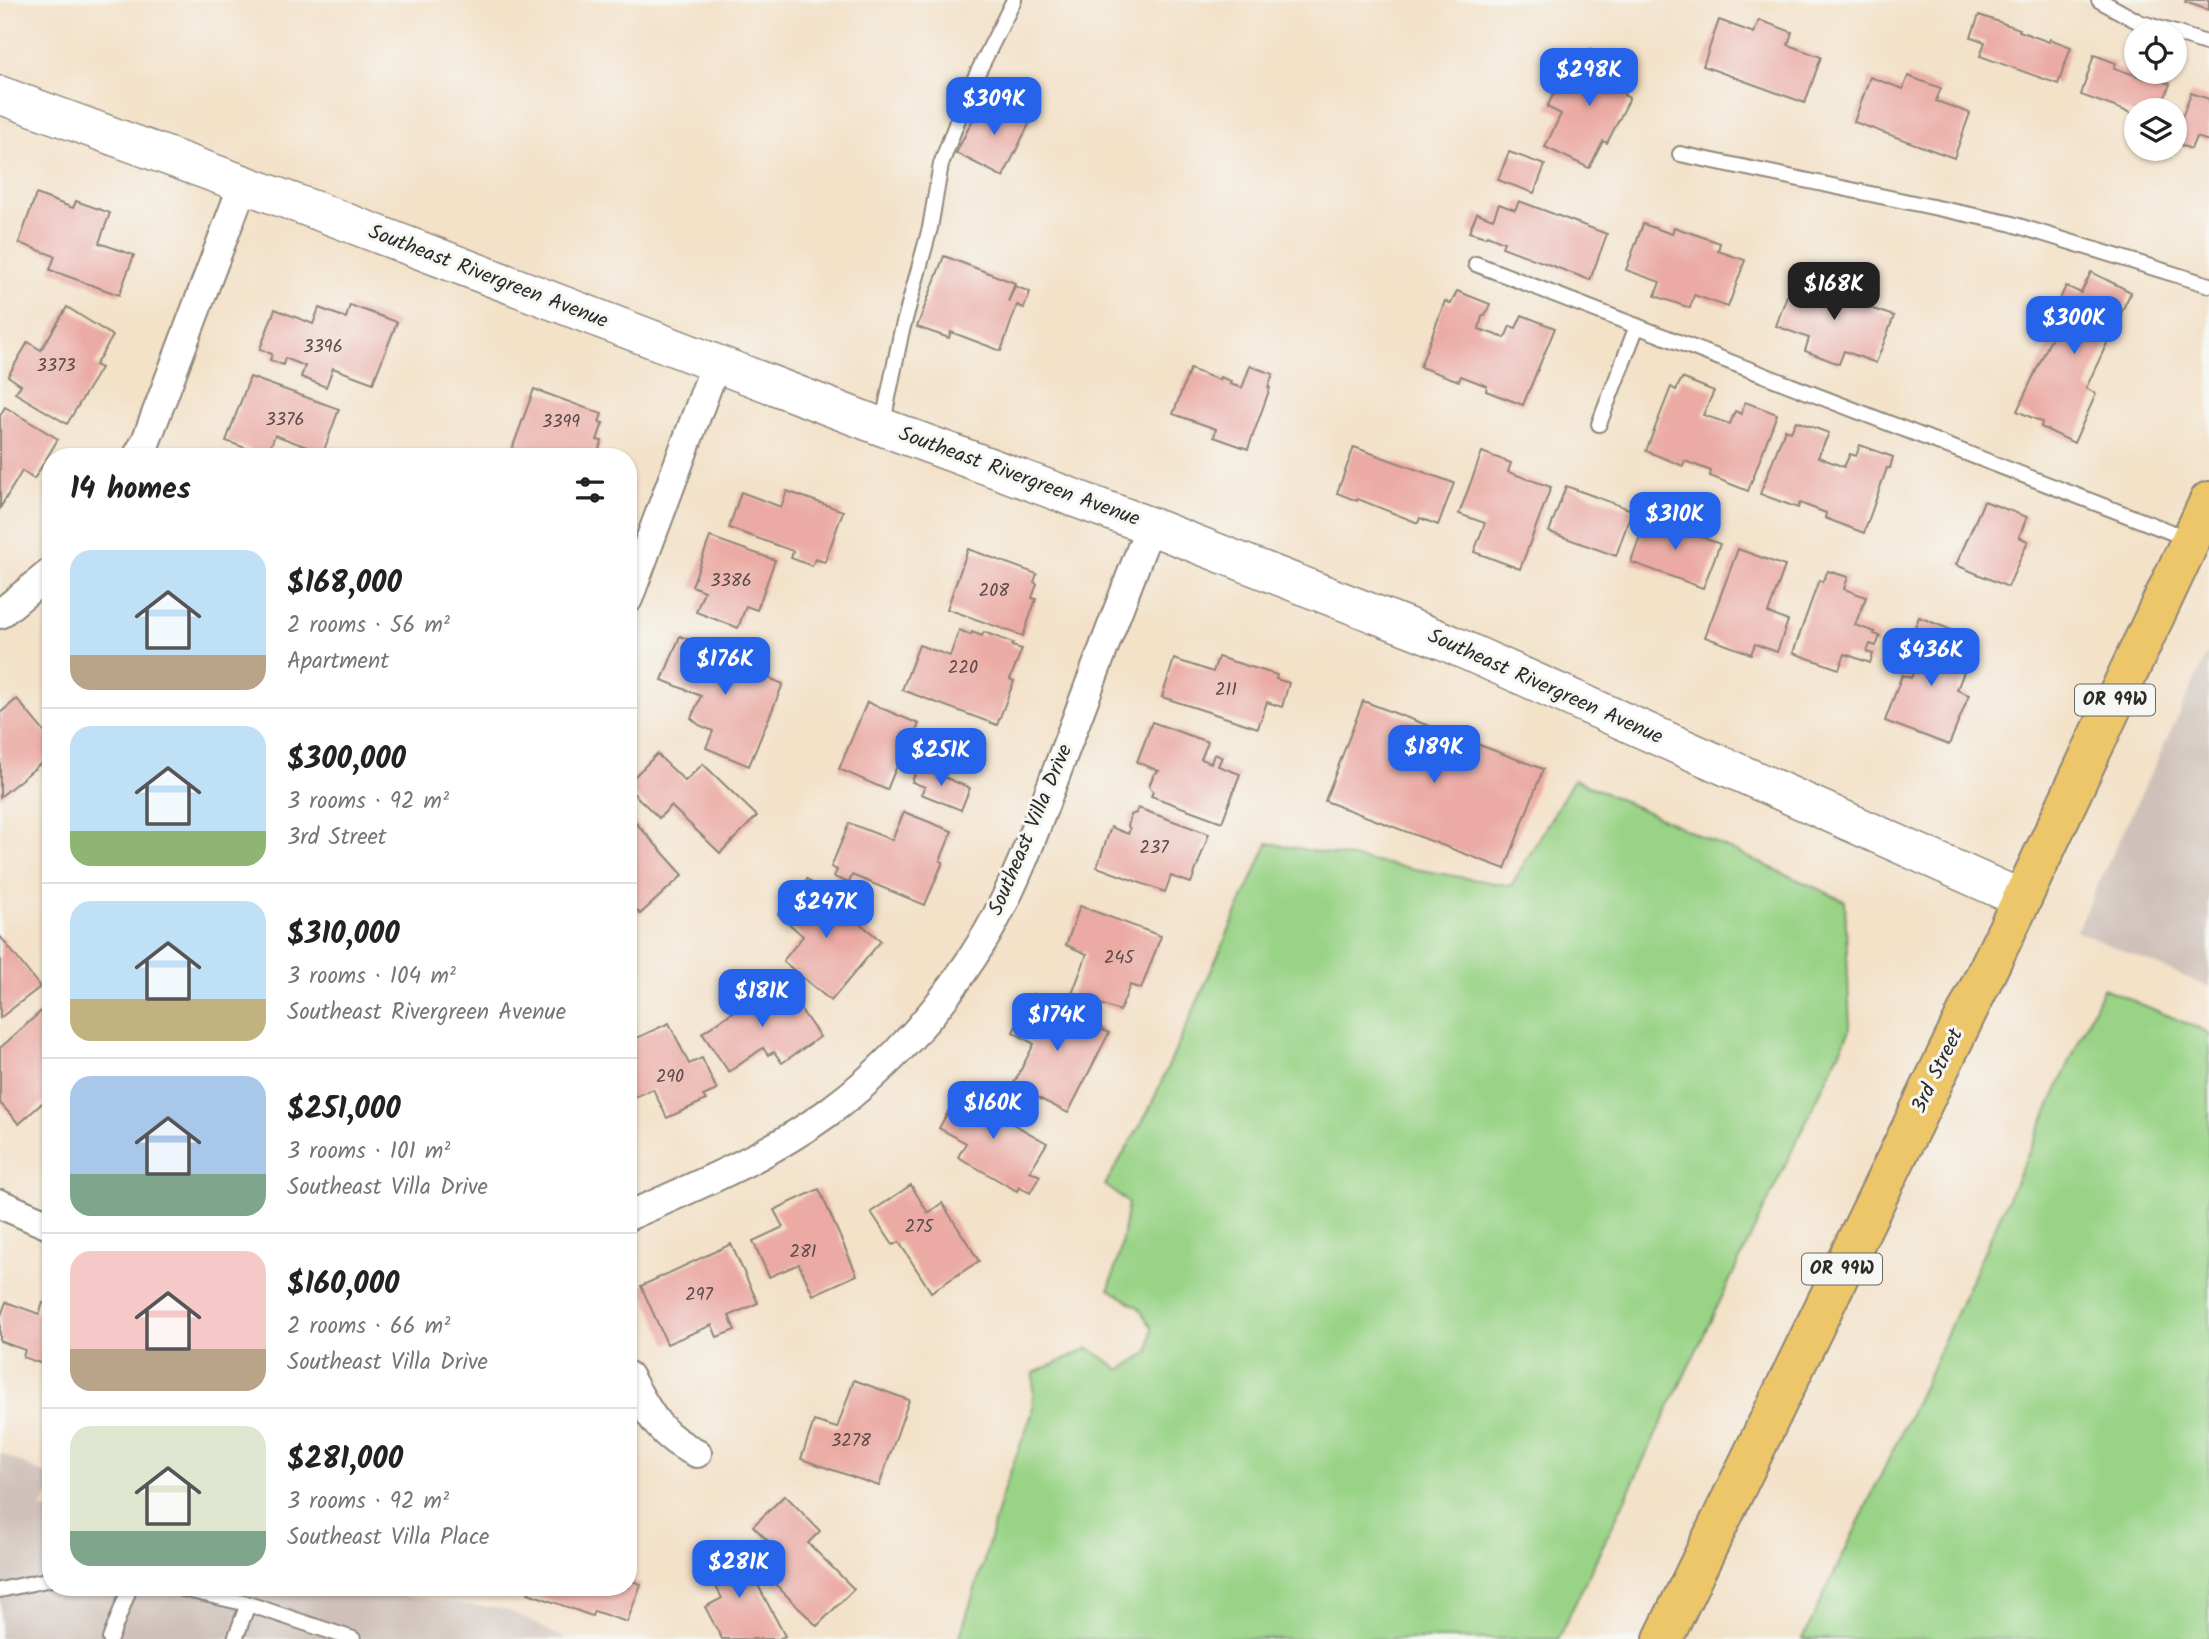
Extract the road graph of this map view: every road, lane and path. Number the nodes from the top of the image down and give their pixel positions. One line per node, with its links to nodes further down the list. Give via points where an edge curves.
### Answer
1 (1014, 0): 14 (lane, via 969,90 941,164)
2 (2099, 0): 3 (lane)
3 (2136, 21)
4 (2187, 37): 5 (lane)
5 (2209, 44)
6 (0, 95): 8 (street, Southeast Rivergreen Avenue)
7 (1680, 154): 10 (lane, via 2009,223)
8 (243, 185): 12 (street, Southeast Rivergreen Avenue); 15 (street)
9 (1476, 264): 11 (lane)
10 (2209, 285)
11 (1636, 326): 13 (lane); 18 (lane)
12 (716, 363): 14 (street, Southeast Rivergreen Avenue); 19 (street)
13 (1599, 424)
14 (882, 427): 17 (street, Southeast Rivergreen Avenue)
15 (142, 448)
16 (2209, 501): 18 (highway, 3rd Street / OR 99W)
17 (1150, 526): 22 (street, Southeast Rivergreen Avenue, via 1444,641); 24 (street, Southeast Villa Drive, via 1026,854 988,932 957,981 912,1036 827,1113 779,1145)
18 (2191, 539): 22 (highway, 3rd Street / OR 99W)
19 (637, 575)
20 (42, 579): 21 (street)
21 (0, 614)
22 (2022, 899): 36 (highway, 3rd Street / OR 99W)
23 (0, 1204): 25 (street)
24 (637, 1212)
25 (42, 1222)
26 (637, 1391): 27 (street, via 656,1424 679,1446)
27 (696, 1454)
28 (42, 1581): 29 (lane)
29 (0, 1590)
30 (127, 1596): 33 (lane)
31 (213, 1596): 32 (lane)
32 (248, 1604): 34 (lane); 35 (lane)
33 (110, 1639)
34 (236, 1639)
35 (353, 1639)
36 (1663, 1639)

